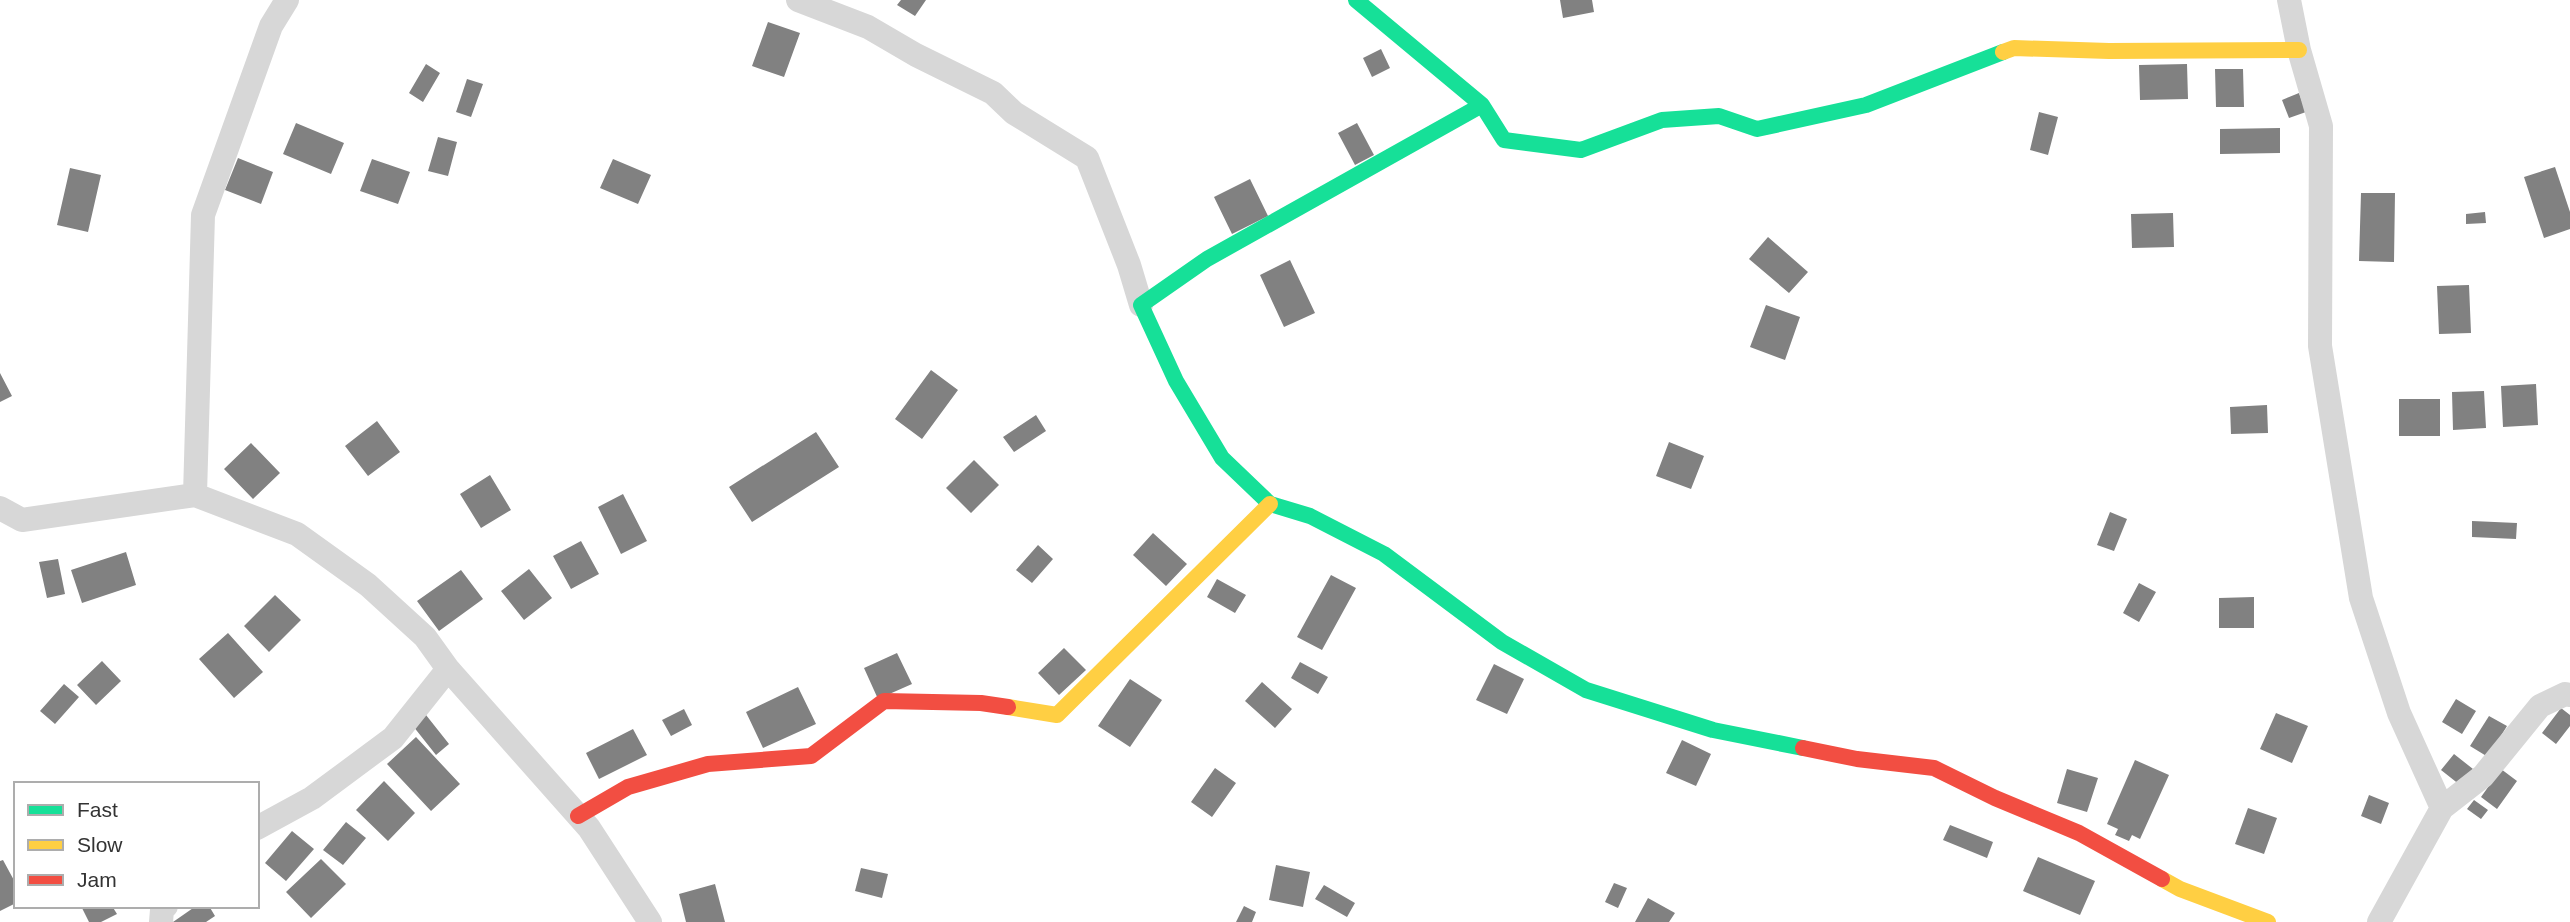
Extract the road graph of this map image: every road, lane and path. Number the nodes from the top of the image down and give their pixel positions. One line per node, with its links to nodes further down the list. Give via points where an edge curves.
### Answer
1 (287, 0): 8 (street, via 271,26 203,215)
2 (797, 0): 7 (street, via 868,27 993,93 1014,114 1087,158)
3 (1356, 0): 6 (street)
4 (2289, 0): 5 (street)
5 (2299, 50): 6 (street, via 2014,48 1866,105 1757,129 1719,116 1662,120 1581,150 1504,140); 13 (street, via 2321,126 2320,346 2361,598 2399,713)
6 (1482, 105): 7 (street, via 1208,259)
7 (1142, 304): 9 (street, via 1176,382 1222,458)
8 (195, 495): 10 (street, via 22,520); 11 (street, via 297,534 377,594 425,637)
9 (1270, 505): 14 (street, via 1057,715 981,703 884,701 811,756 708,764 628,787); 17 (street, via 1310,516 1384,554 1502,642 1586,690 1713,730 1857,759 1934,768 2079,833 2180,889)
10 (0, 508)
11 (448, 669): 14 (street); 15 (street, via 394,738 312,798)
12 (2570, 695): 13 (street, via 2540,706 2483,776)
13 (2442, 808): 18 (street)
14 (578, 816): 16 (street)
15 (259, 827)
16 (650, 922)
17 (2268, 922)
18 (2379, 922)

